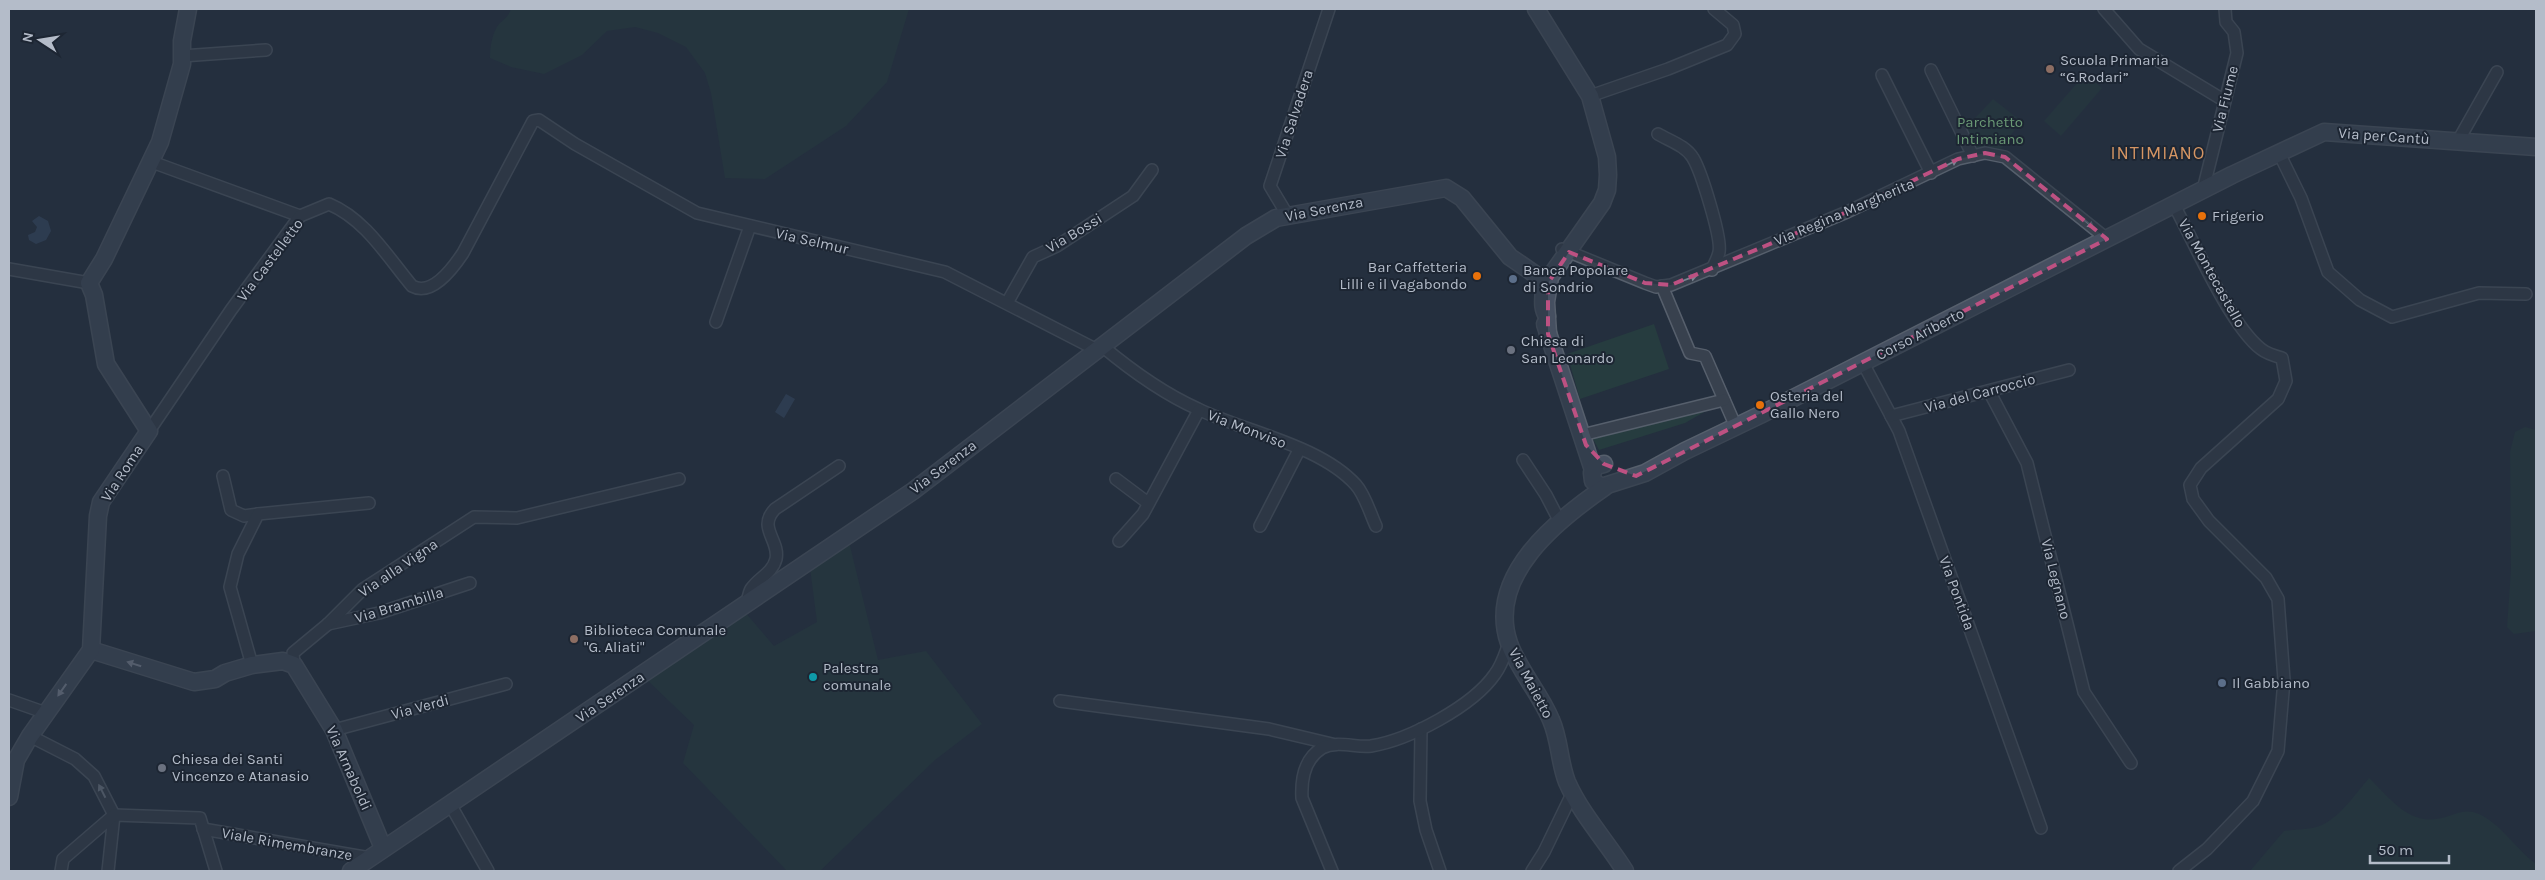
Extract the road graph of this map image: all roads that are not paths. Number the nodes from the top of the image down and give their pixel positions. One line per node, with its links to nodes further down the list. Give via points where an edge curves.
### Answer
1 (188, 9): 8 (street)
2 (1329, 9): 26 (street, Via Salvadera, via 1270,186)
3 (1536, 9): 12 (street)
4 (1714, 9): 12 (street, via 1733,25 1735,34 1727,45)
5 (2104, 9): 13 (street, via 2139,49)
6 (2225, 9): 13 (street, Via Fiume, via 2226,22 2234,32 2237,53)
7 (266, 50): 8 (street)
8 (182, 56): 20 (street, via 167,122)
9 (1931, 70): 19 (street)
10 (2497, 72): 16 (street)
11 (1882, 75): 22 (street)
12 (1590, 96): 29 (street, via 1607,156 1607,190 1595,214)
13 (2225, 101): 23 (street, Via Fiume)
14 (533, 121): 25 (street, Via Castelletto, via 464,253 429,288 419,290 412,286 359,221 342,209 329,204); 27 (street, Via Selmur, via 539,120 575,144 697,212)
15 (1658, 134): 31 (street, via 1684,148 1693,158 1720,242)
16 (2458, 141): 17 (street, Via per Cantù); 18 (street, Via per Cantù, via 2324,132)
17 (2536, 147)
18 (2279, 153): 23 (street, Via per Cantù); 35 (street, via 2301,198 2328,272 2360,300 2392,316 2479,293)
19 (1973, 156): 22 (street, Via Regina Margherita, one-way to 19, via 1958,159); 28 (street, Via Regina Margherita, one-way to 28, via 1985,153 2005,157)
20 (152, 162): 25 (street); 33 (street)
21 (1152, 170): 36 (street, Via Bossi, via 1133,196 1057,246 1033,256)
22 (1931, 173): 31 (street, Via Regina Margherita)
23 (2203, 190): 24 (street, Corso Ariberto)
24 (2174, 205): 28 (street, Corso Ariberto); 97 (street, Via Montecastello, via 2228,307 2262,350 2282,358 2286,382 2278,400 2201,468 2190,486 2193,499 2209,521 2266,578 2278,599 2284,680 2278,751 2253,801 2207,849)
25 (300, 216): 48 (street, Via Castelletto, via 242,294)
26 (1288, 216): 32 (street, Via Serenza, via 1446,188 1462,198 1510,257); 40 (street, Via Serenza, via 1276,218 1246,236)
27 (750, 226): 36 (street, Via Selmur, via 945,272); 38 (street)
28 (2107, 239): 41 (street, Corso Ariberto)
29 (1565, 251): 32 (street); 34 (street, Via Regina Margherita, via 1645,283); 37 (street, via 1550,276)
30 (9, 269): 33 (street)
31 (1712, 270): 34 (street, Via Regina Margherita, one-way to 31)
32 (1537, 276): 37 (street, via 1544,284 1543,305); 39 (street, via 1536,298)
33 (90, 283): 48 (street, Via Roma, via 106,364)
34 (1662, 286): 44 (street, via 1690,353 1705,356)
35 (2526, 294)
36 (1007, 303): 40 (street, Via Selmur)
37 (1547, 316): 39 (street)
38 (716, 322)
39 (1548, 334): 49 (street)
40 (1100, 348): 45 (street, Via Monviso, via 1157,388); 65 (street, Via Serenza, via 913,492)
41 (1863, 363): 46 (street, Via Pontida); 47 (street, Corso Ariberto)
42 (2068, 370): 43 (street, Via del Carroccio)
43 (1989, 391): 46 (street, Via del Carroccio); 79 (street, Via Legnano, via 2027,463 2084,692)
44 (1724, 400): 47 (street); 49 (street)
45 (1199, 410): 50 (street, Via Monviso); 58 (street)
46 (1891, 416): 84 (street, Via Pontida)
47 (1736, 427): 53 (street, Corso Ariberto, via 1636,476)
48 (149, 431): 68 (street, Via Roma, via 101,502)
49 (1584, 440): 53 (street)
50 (1299, 450): 61 (street); 62 (street, Via Monviso, via 1328,463 1356,485)
51 (1522, 460): 60 (street)
52 (839, 466): 65 (street, via 768,517 776,558 772,570 751,589)
53 (1603, 475): 60 (street, Via Maietto)
54 (223, 476): 59 (street, via 231,510 244,516)
55 (679, 479): 66 (street, Via alla Vigna, via 517,518 474,517 363,589)
56 (1116, 479): 58 (street)
57 (369, 503): 59 (street)
58 (1148, 503): 63 (street, via 1143,514)
59 (258, 514): 69 (street, via 238,554 230,587)
60 (1560, 522): 67 (street, Via Maietto, via 1513,578 1505,613)
61 (1260, 526)
62 (1376, 526)
63 (1119, 541)
64 (470, 583): 66 (street, Via Brambilla, via 379,613)
65 (747, 604): 82 (street, Via Serenza)
66 (328, 624): 70 (street, Via alla Vigna, via 294,653)
67 (1509, 643): 75 (street, via 1494,675 1478,692); 80 (street, Via Maietto, via 1552,720 1567,781)
68 (91, 650): 69 (street, one-way to 68, via 206,682 194,682); 74 (street, one-way to 74)
69 (252, 665): 70 (street, via 283,661)
70 (294, 665): 76 (street, Via Arnaboldi)
71 (506, 684): 76 (street, Via Verdi)
72 (9, 700): 74 (street)
73 (1060, 701): 78 (street, via 1268,729)
74 (46, 713): 77 (street)
75 (1421, 729): 78 (street, via 1390,742 1369,746); 94 (street, via 1420,801)
76 (334, 730): 86 (street, Via Arnaboldi)
77 (30, 736): 81 (street, via 16,760); 83 (street, one-way to 77, via 94,776 75,759)
78 (1336, 745): 93 (street, via 1324,747 1310,758 1301,785 1302,798)
79 (2131, 763)
80 (1573, 792): 95 (street); 96 (street, Via Maietto)
81 (9, 797)
82 (450, 804): 86 (street, Via Serenza); 92 (street)
83 (114, 815): 85 (street, via 200,818); 88 (street, via 63,860); 89 (street)
84 (2041, 828)
85 (203, 830): 87 (street, Viale Rimembranze); 90 (street)
86 (383, 848): 87 (street, Via Serenza)
87 (370, 858): 91 (street, Via Serenza)
88 (61, 871)
89 (108, 871)
90 (216, 871)
91 (351, 871)
92 (488, 871)
93 (1332, 871)
94 (1440, 871)
95 (1532, 871)
96 (1625, 871)
97 (2179, 871)

